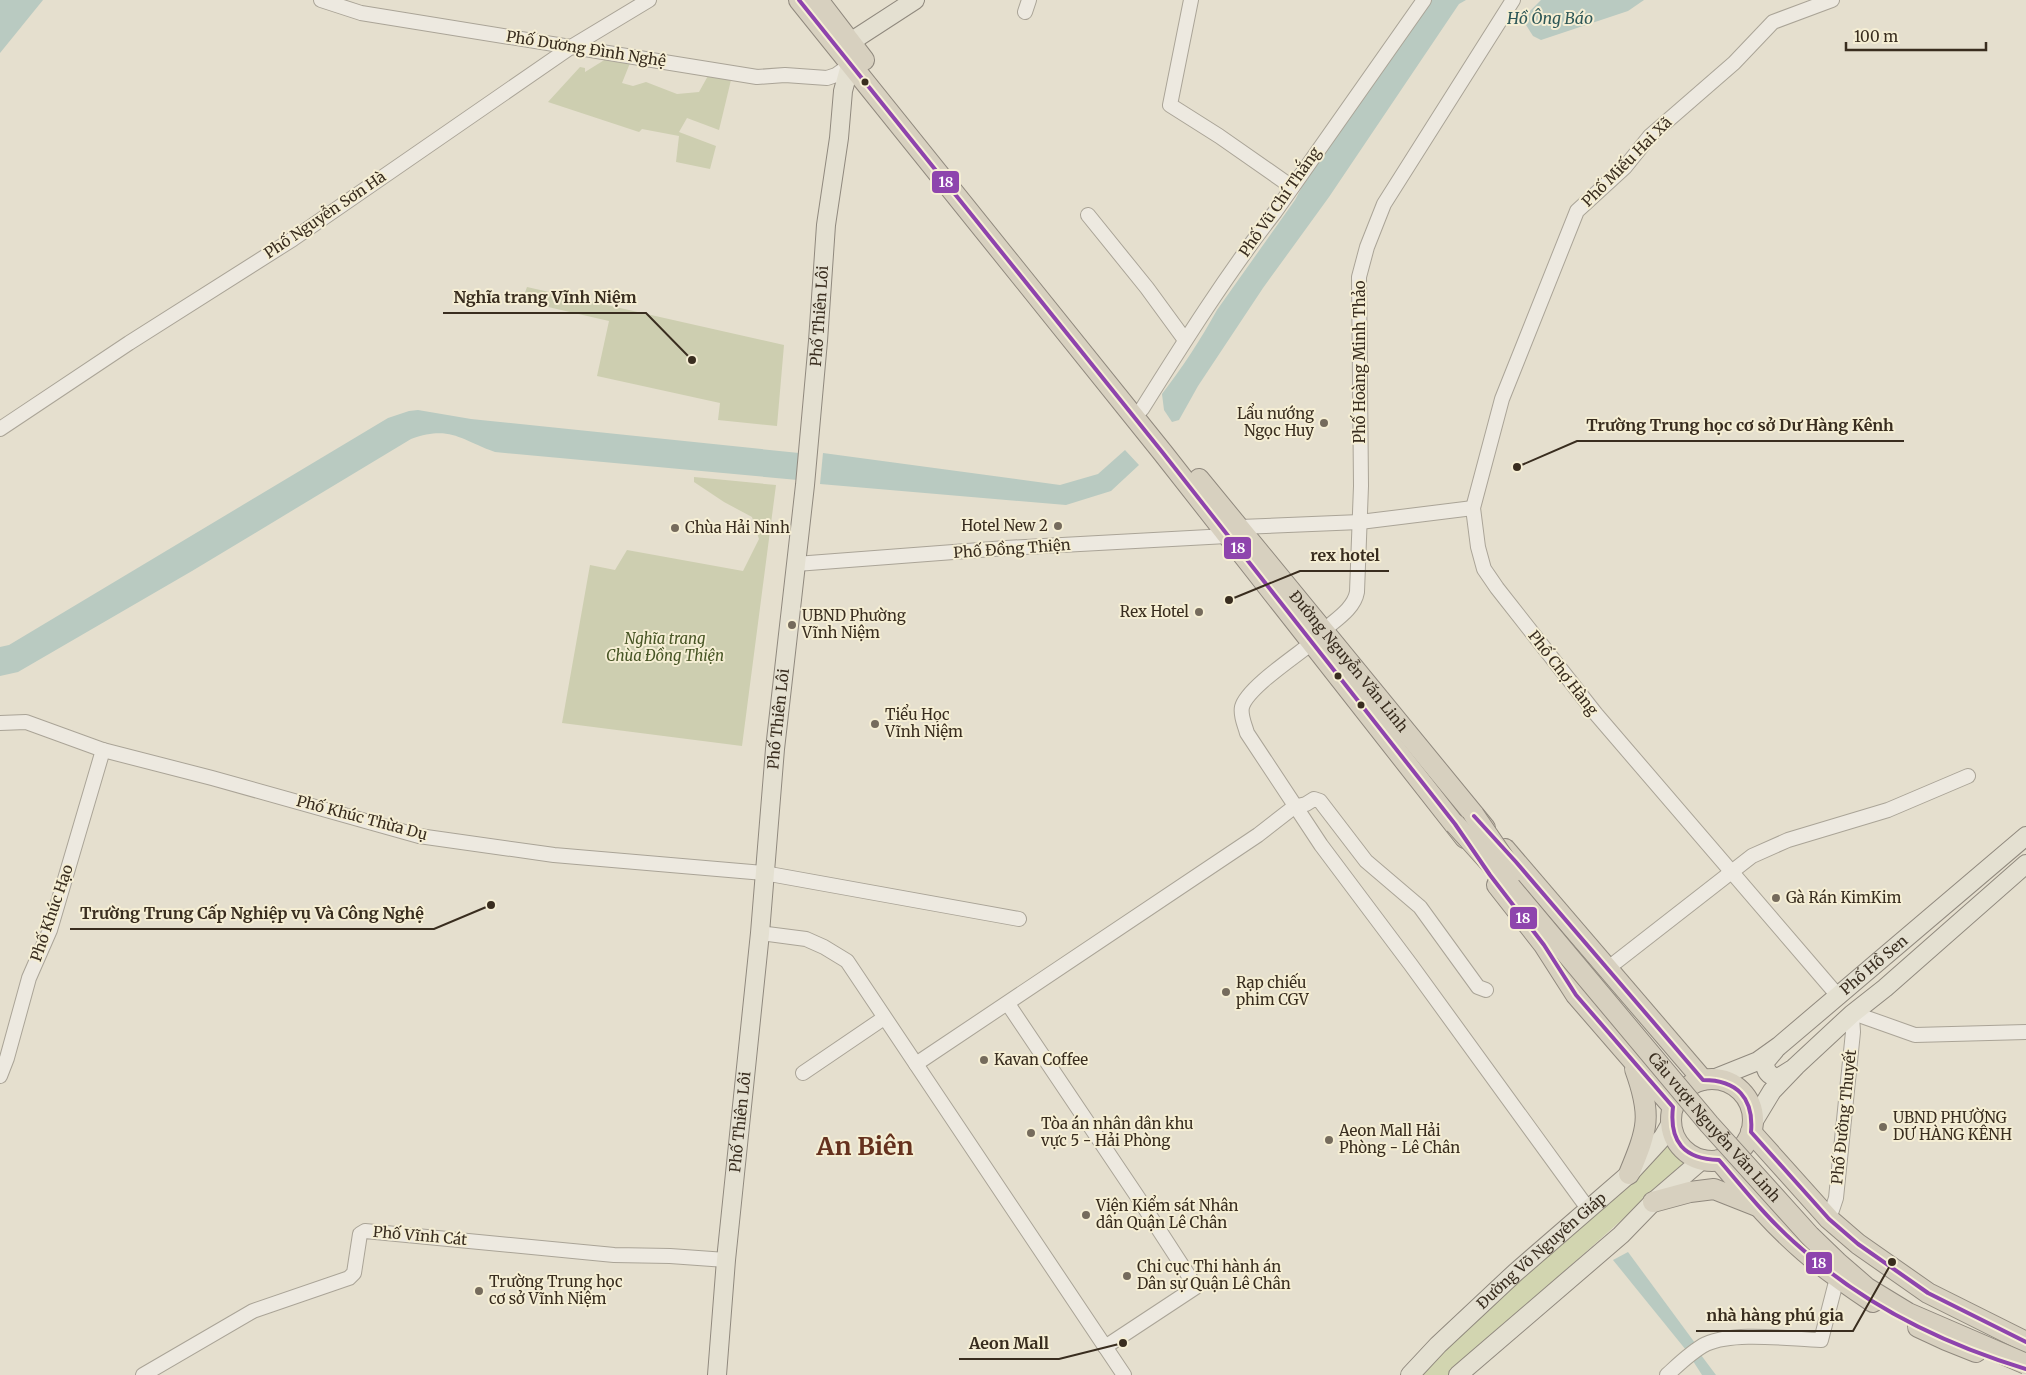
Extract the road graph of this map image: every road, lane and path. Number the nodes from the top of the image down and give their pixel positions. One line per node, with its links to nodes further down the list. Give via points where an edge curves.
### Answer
1 (321, 0): 10 (street, Phố Dương Đình Nghệ, via 361,13)
2 (649, 0): 10 (street, Phố Nguyễn Sơn Hà)
3 (800, 0): 11 (highway, Đường Nguyễn Văn Linh)
4 (818, 0): 11 (highway, Đường Nguyễn Văn Linh)
5 (915, 0): 11 (main road, via 858,38)
6 (1191, 0): 12 (street, via 1170,105)
7 (1424, 0): 12 (street, Phố Vũ Chí Thắng)
8 (1513, 0): 18 (street, Phố Hoàng Minh Thảo, via 1384,204 1367,247 1359,277)
9 (1832, 0): 17 (street, Phố Miếu Hai Xã, via 1773,22 1734,63 1650,136 1624,167 1577,211 1502,399)
10 (572, 47): 11 (street, Phố Dương Đình Nghệ, via 757,77 827,78 836,75); 16 (street, Phố Nguyễn Sơn Hà, via 293,239)
11 (852, 56): 15 (highway, Đường Nguyễn Văn Linh); 20 (main road, Phố Thiên Lôi, via 843,90 826,228)
12 (1292, 187): 14 (street, Phố Vũ Chí Thắng)
13 (1088, 215): 14 (street)
14 (1185, 340): 15 (street, Phố Vũ Chí Thắng)
15 (1140, 416): 19 (highway, Đường Nguyễn Văn Linh)
16 (0, 429)
17 (1472, 508): 18 (street); 30 (street, Phố Chợ Hàng, via 1484,569 1497,588 1596,714)
18 (1360, 522): 19 (street); 21 (street, Phố Hoàng Minh Thảo, via 1356,599)
19 (1233, 532): 20 (street, Phố Đồng Thiện); 21 (highway, Đường Nguyễn Văn Linh)
20 (796, 564): 31 (main road, Phố Thiên Lôi, via 774,749)
21 (1318, 636): 25 (street, Phố Hoàng Minh Thảo, via 1250,693 1242,707 1247,733); 26 (highway, Đường Nguyễn Văn Linh); 27 (highway, Đường Nguyễn Văn Linh)
22 (0, 723): 23 (street, Phố Khúc Thừa Dụ, via 26,722)
23 (103, 750): 31 (street, Phố Khúc Thừa Dụ, via 419,836 554,855); 47 (street, Phố Khúc Hạo, via 50,930 30,978)
24 (1968, 776): 30 (street, via 1888,810 1788,840 1752,856)
25 (1294, 807): 35 (street, via 1314,799 1320,801 1366,862 1420,907 1478,987); 37 (street, via 1258,836); 55 (street, Phố Hoàng Minh Thảo)
26 (1474, 816): 34 (highway, Đường Nguyễn Văn Linh); 62 (highway, Cầu vượt Nguyễn Văn Linh, bridge, via 1507,865 1598,976 1820,1228 1867,1272 1913,1302)
27 (1455, 824): 43 (highway, Đường Nguyễn Văn Linh, via 1576,995); 63 (highway, Cầu vượt Nguyễn Văn Linh, bridge, via 1709,1124 1837,1262 1867,1288 1908,1313)
28 (2026, 836): 36 (main road, Phố Hồ Sen)
29 (2026, 864): 38 (main road, Phố Hồ Sen)
30 (1732, 872): 34 (street); 36 (street, Phố Chợ Hàng)
31 (764, 873): 32 (street, Phố Khúc Thừa Dụ); 33 (main road, Phố Thiên Lôi)
32 (1020, 919)
33 (760, 933): 39 (street, via 806,939 847,961); 58 (main road, Phố Thiên Lôi)
34 (1608, 969): 40 (highway, Đường Nguyễn Văn Linh)
35 (1486, 990)
36 (1839, 997): 42 (main road, Phố Hồ Sen)
37 (1008, 1004): 44 (street); 61 (street, via 1196,1287)
38 (1852, 1014): 41 (street, via 1915,1035); 45 (main road, Phố Hồ Sen); 57 (street, Phố Đường Thuyết, via 1840,1163 1836,1198)
39 (884, 1018): 44 (street); 46 (street)
40 (1649, 1018): 43 (highway, via 1652,1026 1647,1043); 48 (highway, Đường Nguyễn Văn Linh)
41 (2026, 1032)
42 (1779, 1046): 45 (main road, via 1766,1062 1767,1072 1778,1078); 48 (main road, Phố Hồ Sen, via 1758,1062)
43 (1627, 1053): 49 (highway, Đường Nguyễn Văn Linh); 52 (highway, via 1644,1093 1647,1115 1644,1138)
44 (916, 1064): 61 (street)
45 (1796, 1066): 50 (main road, Phố Hồ Sen, via 1772,1091)
46 (803, 1073)
47 (0, 1076)
48 (1708, 1079): 49 (highway, via 1685,1089 1678,1097); 50 (highway, via 1732,1085 1742,1092 1752,1112)
49 (1672, 1115): 51 (highway, via 1677,1141 1693,1156); 52 (main road, Đường Võ Nguyên Giáp, via 1663,1137)
50 (1751, 1128): 51 (highway, via 1739,1150 1730,1156); 53 (highway)
51 (1711, 1160): 54 (main road); 56 (highway)
52 (1629, 1174): 55 (main road, Đường Võ Nguyên Giáp)
53 (1801, 1188): 56 (highway, via 1785,1184 1769,1197); 57 (highway)
54 (1653, 1202): 56 (highway, via 1714,1189); 69 (main road, via 1621,1235)
55 (1588, 1210): 68 (main road, Đường Võ Nguyên Giáp, via 1516,1272)
56 (1765, 1213): 59 (highway, via 1803,1251)
57 (1829, 1219): 60 (highway, via 1863,1248 1928,1293)
58 (726, 1260): 65 (street, Phố Vĩnh Cát, via 614,1255 367,1231 360,1234 354,1273 349,1278 253,1311); 66 (main road, Phố Thiên Lôi)
59 (1837, 1278): 64 (highway, via 1885,1310 1946,1340); 70 (street, via 1821,1340 1727,1337 1705,1344)
60 (2026, 1342)
61 (1105, 1347): 67 (street)
62 (2026, 1348)
63 (2026, 1364)
64 (2026, 1369)
65 (143, 1375)
66 (717, 1375)
67 (1124, 1375)
68 (1410, 1375)
69 (1458, 1375)
70 (1667, 1375)

